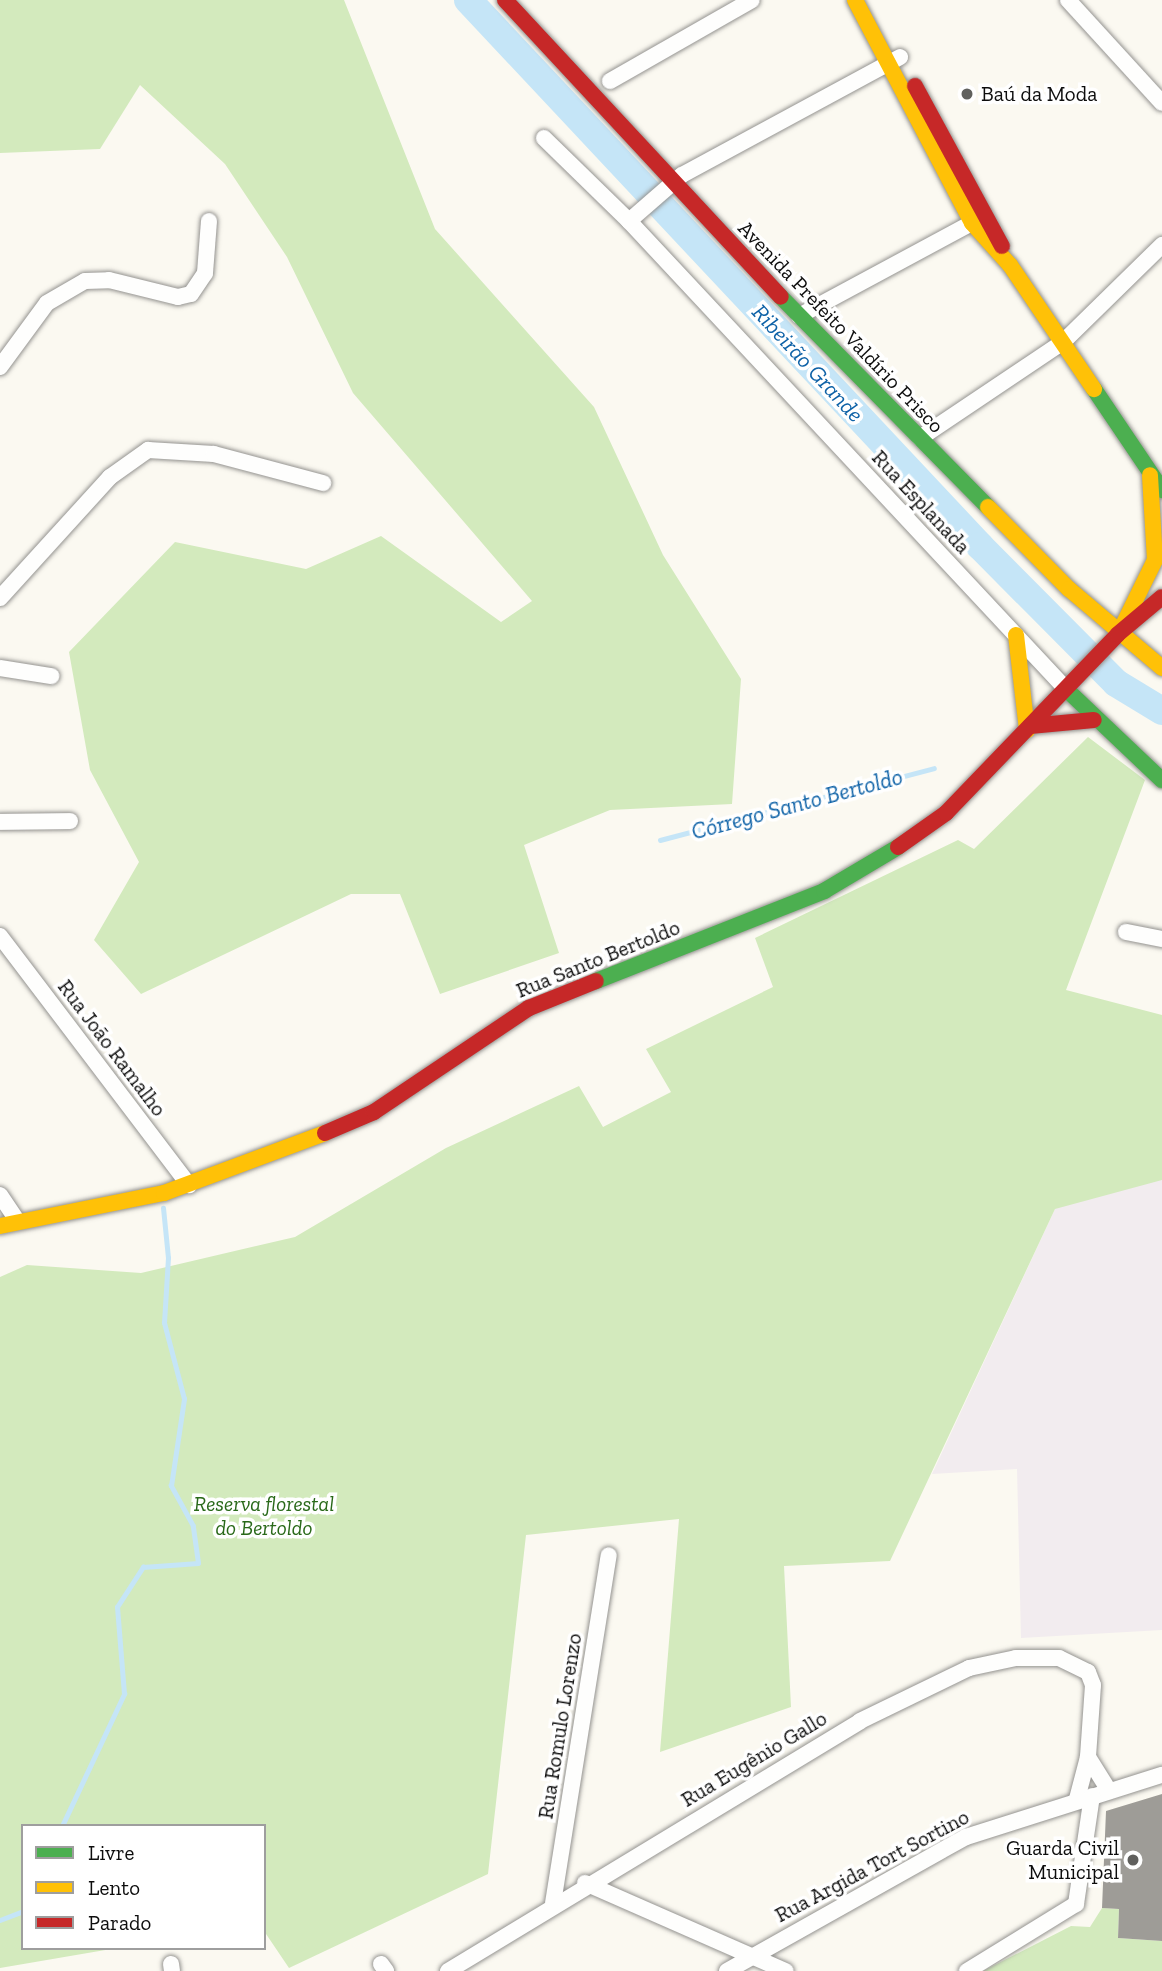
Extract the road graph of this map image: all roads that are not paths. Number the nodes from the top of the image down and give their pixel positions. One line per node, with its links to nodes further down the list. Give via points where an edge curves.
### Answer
1 (505, 0): 10 (street, Avenida Prefeito Valdírio Prisco)
2 (752, 0): 7 (street)
3 (855, 0): 6 (street)
4 (872, 0): 6 (street)
5 (1068, 0): 8 (street)
6 (893, 61): 10 (street); 11 (street); 14 (street)
7 (610, 80)
8 (1162, 103)
9 (544, 138): 12 (street)
10 (666, 186): 12 (street); 17 (street, Avenida Prefeito Valdírio Prisco)
11 (986, 215): 14 (street); 16 (street)
12 (634, 216): 27 (street, Rua Esplanada)
13 (209, 220): 19 (street, via 205,273 191,294 178,297 110,281 85,281 47,303)
14 (971, 223): 16 (street); 17 (street)
15 (1162, 245): 18 (street)
16 (1010, 265): 18 (street)
17 (799, 316): 20 (street, Avenida Prefeito Valdírio Prisco)
18 (1063, 342): 20 (street); 21 (street)
19 (0, 367)
20 (920, 438): 26 (street, Avenida Prefeito Valdírio Prisco)
21 (1149, 470): 23 (street); 26 (street, via 1155,560)
22 (323, 483): 25 (street, via 202,452 148,450 110,477)
23 (1162, 491)
24 (1162, 597): 26 (street)
25 (0, 598)
26 (1118, 634): 29 (street, Avenida Prefeito Valdírio Prisco); 31 (street, Rua Santo Bertoldo)
27 (1016, 635): 31 (street, Rua Esplanada); 33 (street)
28 (0, 667): 30 (street)
29 (1162, 668)
30 (51, 676)
31 (1067, 690): 32 (street); 33 (street, Rua Santo Bertoldo)
32 (1094, 720): 33 (street); 34 (street)
33 (1028, 728): 40 (street, Rua Santo Bertoldo, via 946,813 870,867 824,891 529,1008 374,1112)
34 (1162, 780)
35 (70, 821): 36 (street)
36 (0, 822)
37 (1126, 932): 39 (street)
38 (0, 936): 40 (street, Rua João Ramalho)
39 (1162, 939)
40 (189, 1185): 42 (street, Rua Santo Bertoldo)
41 (0, 1195): 42 (street)
42 (18, 1220): 43 (street, Rua Santo Bertoldo)
43 (0, 1226)
44 (609, 1555): 50 (street, Rua Romulo Lorenzo)
45 (1088, 1757): 47 (street); 48 (street); 49 (street, Rua Eugênio Gallo, via 1093,1685 1081,1664 1048,1658 969,1668 928,1683)
46 (1162, 1775): 47 (street, Rua Argida Tort Sortino)
47 (1109, 1791): 48 (street, Rua Argida Tort Sortino)
48 (1084, 1798): 51 (street, Rua Argida Tort Sortino, via 965,1837); 55 (street, via 1076,1904)
49 (585, 1883): 50 (street, Rua Eugênio Gallo); 51 (street)
50 (553, 1903): 52 (street, Rua Eugênio Gallo)
51 (750, 1958): 53 (street, Rua Argida Tort Sortino); 54 (street)
52 (448, 1971)
53 (727, 1971)
54 (785, 1971)
55 (967, 1971)

